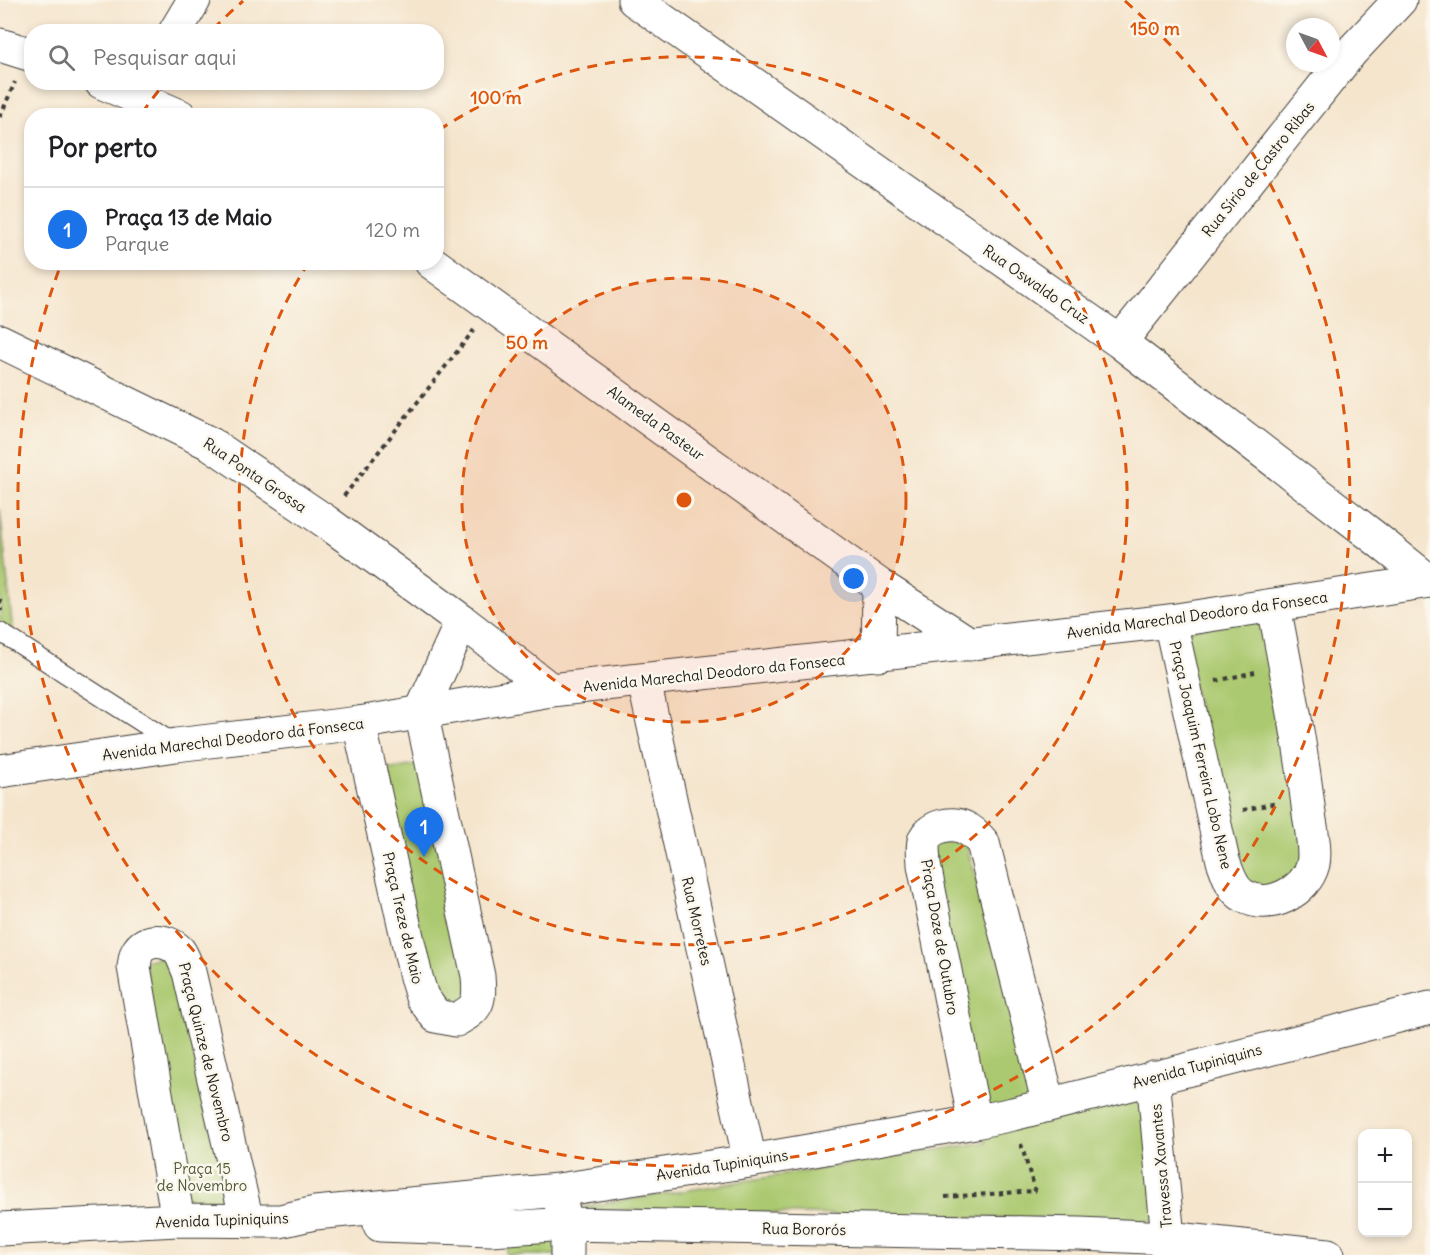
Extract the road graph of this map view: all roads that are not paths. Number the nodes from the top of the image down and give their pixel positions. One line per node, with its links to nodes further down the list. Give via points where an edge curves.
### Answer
1 (194, 0): 4 (street)
2 (633, 0): 9 (street, Rua Oswaldo Cruz)
3 (1400, 0): 9 (street, Rua Sírio de Castro Ribas, via 1351,52)
4 (180, 24)
5 (142, 90): 6 (street)
6 (168, 108)
7 (442, 270): 11 (street, Alameda Pasteur)
8 (0, 341): 13 (street, Rua Ponta Grossa, via 212,444)
9 (1120, 342): 10 (street, Rua Oswaldo Cruz)
10 (1430, 581): 12 (street, Avenida Marechal Deodoro da Fonseca)
11 (879, 585): 16 (street, Alameda Pasteur); 17 (street)
12 (1274, 606): 14 (street, Avenida Marechal Deodoro da Fonseca); 14 (street, Praça Joaquim Ferreira Lobo Nene, via 1307,797 1313,864 1302,885 1282,898 1264,901 1244,896 1231,883 1223,861)
13 (462, 621): 19 (street, Rua Ponta Grossa); 20 (street)
14 (1170, 621): 16 (street, Avenida Marechal Deodoro da Fonseca)
15 (0, 632): 22 (lane)
16 (970, 644): 17 (street, Avenida Marechal Deodoro da Fonseca)
17 (878, 655): 18 (street, Avenida Marechal Deodoro da Fonseca)
18 (644, 681): 19 (street, Avenida Marechal Deodoro da Fonseca); 28 (street, Rua Morretes)
19 (551, 690): 20 (street, Avenida Marechal Deodoro da Fonseca)
20 (421, 712): 21 (street, Avenida Marechal Deodoro da Fonseca); 21 (street, Praça Treze de Maio, via 478,976 480,996 472,1011 456,1020 436,1016 423,998 416,977)
21 (359, 723): 22 (street, Avenida Marechal Deodoro da Fonseca)
22 (176, 745): 23 (street, Avenida Marechal Deodoro da Fonseca)
23 (0, 771)
24 (1430, 1008): 25 (street, Avenida Tupiniquins)
25 (1153, 1077): 26 (street, Avenida Tupiniquins); 36 (street, Travessa Xavantes)
26 (1049, 1105): 27 (street, Avenida Tupiniquins); 27 (street, Praça Doze de Outubro, via 983,843 963,826 934,828 924,840 924,865)
27 (975, 1122): 28 (street, Avenida Tupiniquins)
28 (750, 1161): 29 (street, Avenida Tupiniquins)
29 (558, 1190): 32 (street, Avenida Tupiniquins, via 315,1214); 34 (street)
30 (178, 1220): 31 (street, Avenida Tupiniquins); 31 (street, Praça Quinze de Novembro, via 134,967 141,947 156,942 167,942 180,951 189,972); 33 (street, Avenida Tupiniquins)
31 (247, 1221): 32 (street, Avenida Tupiniquins)
32 (280, 1221): 35 (street, Rua Bororós)
33 (0, 1229)
34 (567, 1240): 35 (street, Rua Bororós); 36 (street, Rua Bororós, via 1068,1233)
35 (490, 1242)
36 (1168, 1246): 37 (street, Rua Bororós)
37 (1328, 1255)

